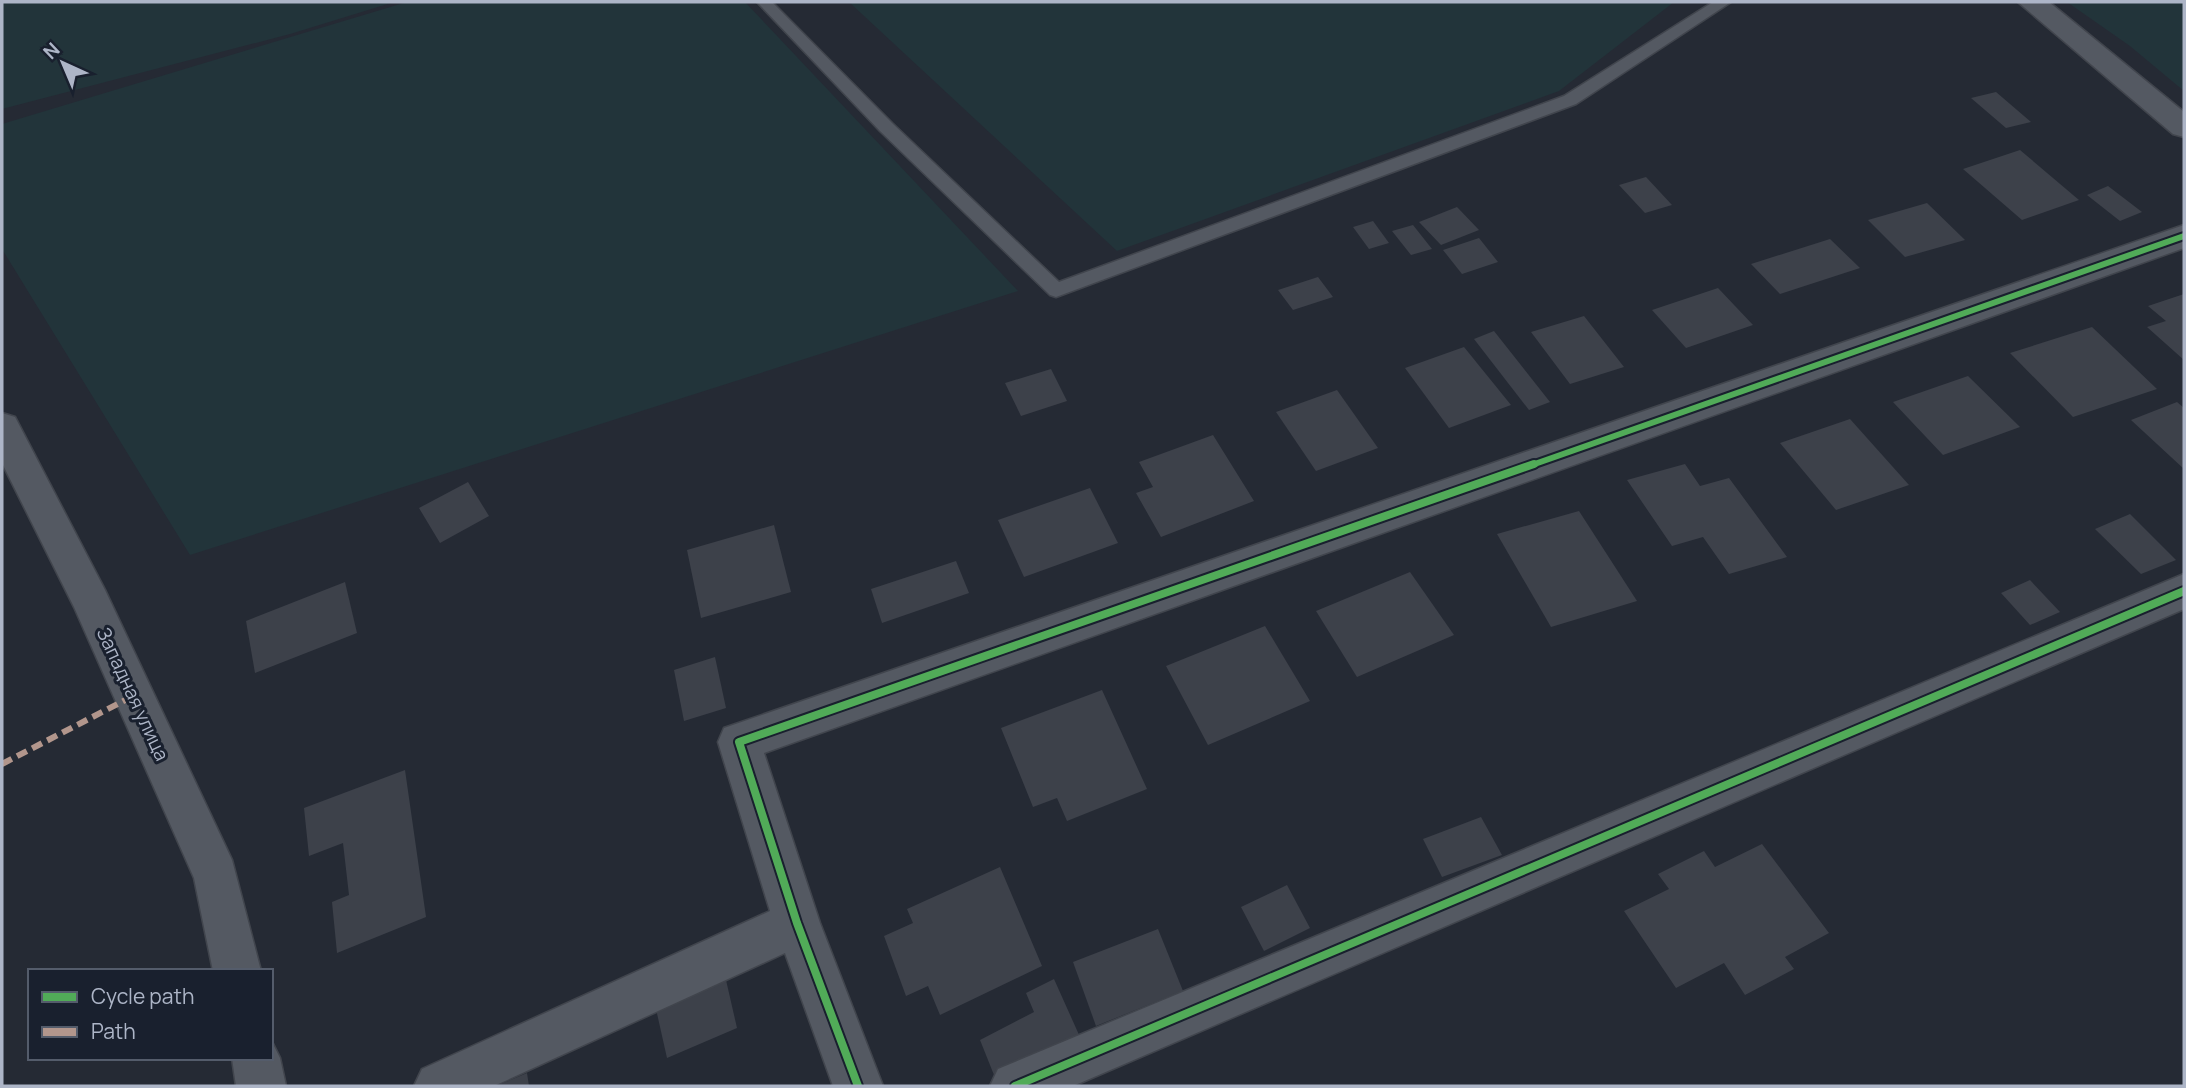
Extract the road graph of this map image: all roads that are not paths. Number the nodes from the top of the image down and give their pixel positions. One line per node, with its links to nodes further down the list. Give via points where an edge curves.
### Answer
1 (764, 2): 2 (lane, via 1056,290 1570,100)
2 (1723, 2)
3 (2032, 2): 4 (street)
4 (2184, 127)
5 (2184, 236): 8 (street, via 739,742)
6 (2, 427): 9 (street, Западная улица, via 91,603 216,876)
7 (2184, 591): 14 (street)
8 (797, 923): 12 (street); 13 (street)
9 (237, 969)
10 (256, 1060): 11 (street)
11 (261, 1086)
12 (439, 1086)
13 (858, 1086)
14 (1014, 1086)

